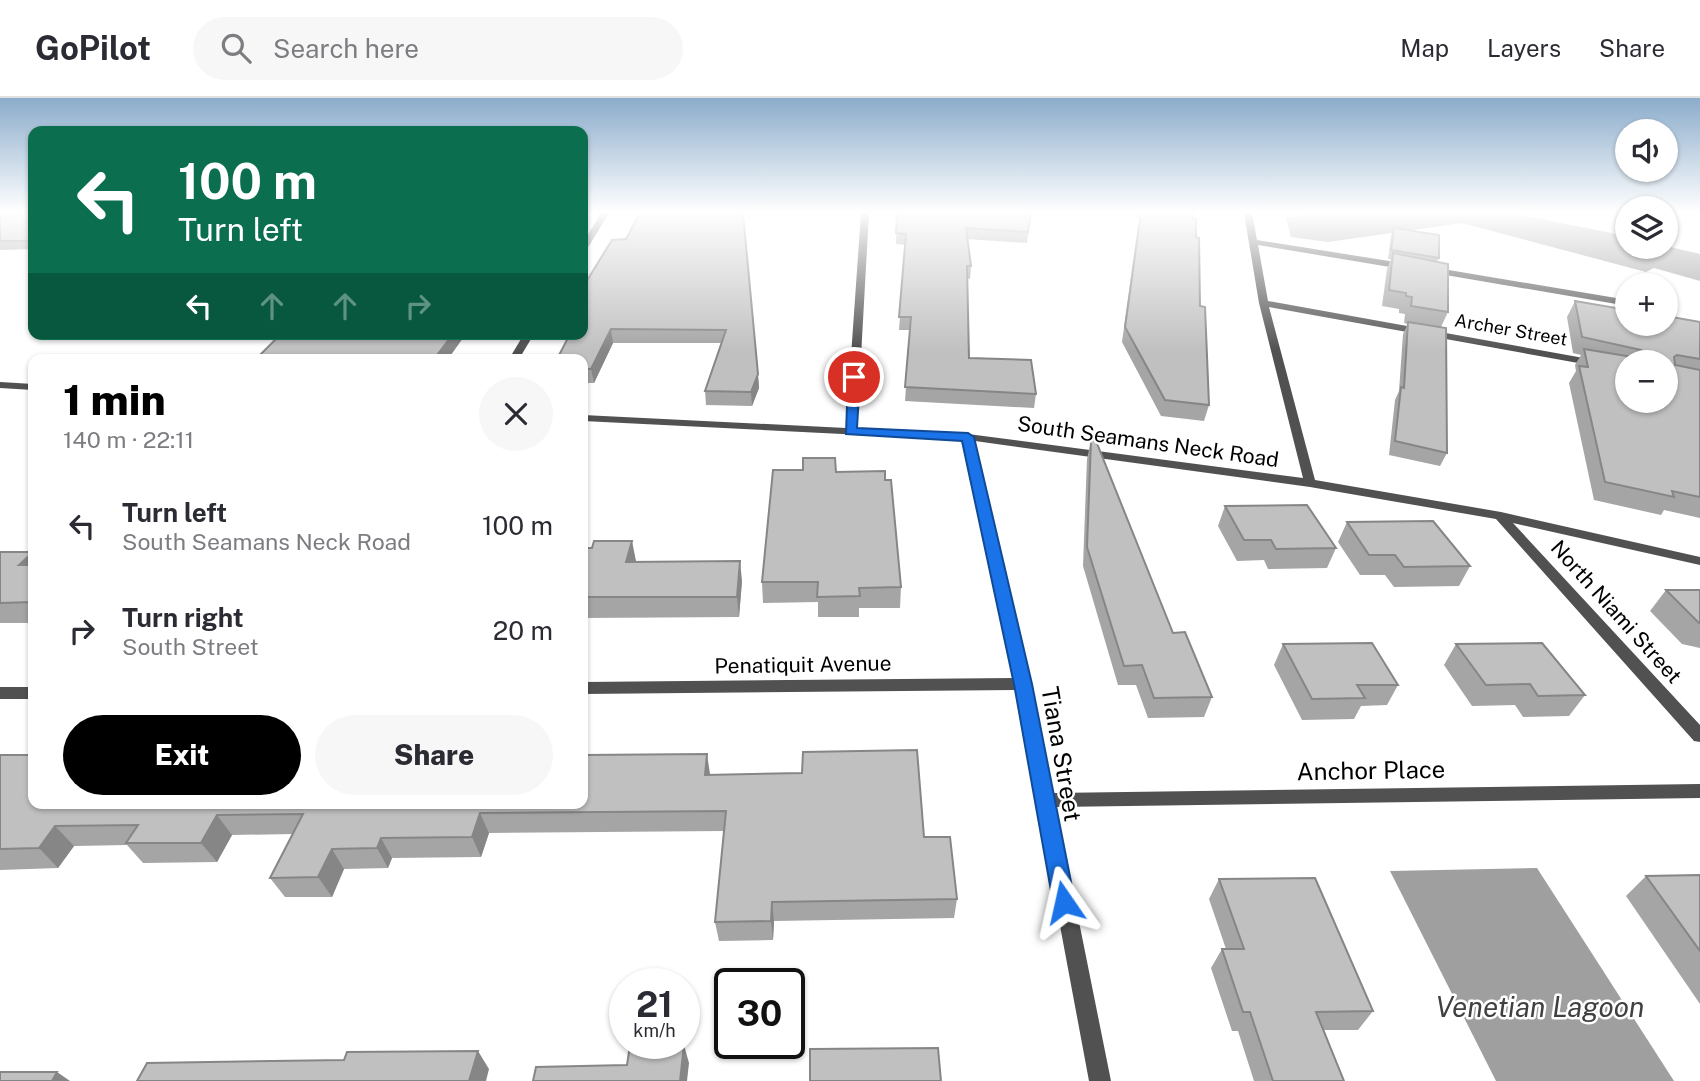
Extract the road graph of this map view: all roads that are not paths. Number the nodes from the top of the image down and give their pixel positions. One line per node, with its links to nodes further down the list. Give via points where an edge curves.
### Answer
1 (862, 259): 10 (street)
2 (1256, 259): 5 (street)
3 (1357, 259): 4 (street)
4 (1615, 301)
5 (1264, 303): 6 (street, Archer Street); 12 (street)
6 (1615, 367)
7 (0, 385): 8 (street)
8 (28, 387)
9 (588, 418): 10 (street, South Seamans Neck Road)
10 (851, 431): 11 (street, South Seamans Neck Road)
11 (968, 437): 12 (street, South Seamans Neck Road); 15 (street, Tiana Street)
12 (1310, 483): 13 (street, South Seamans Neck Road)
13 (1501, 516): 14 (street, South Seamans Neck Road); 19 (street, North Niami Street)
14 (1700, 562)
15 (1023, 684): 16 (street, Penatiquit Avenue); 21 (street, Tiana Street)
16 (588, 688)
17 (0, 693): 18 (street)
18 (28, 693)
19 (1700, 736)
20 (1700, 791): 21 (street, Anchor Place)
21 (1044, 800): 22 (street, Tiana Street)
22 (1100, 1081)

